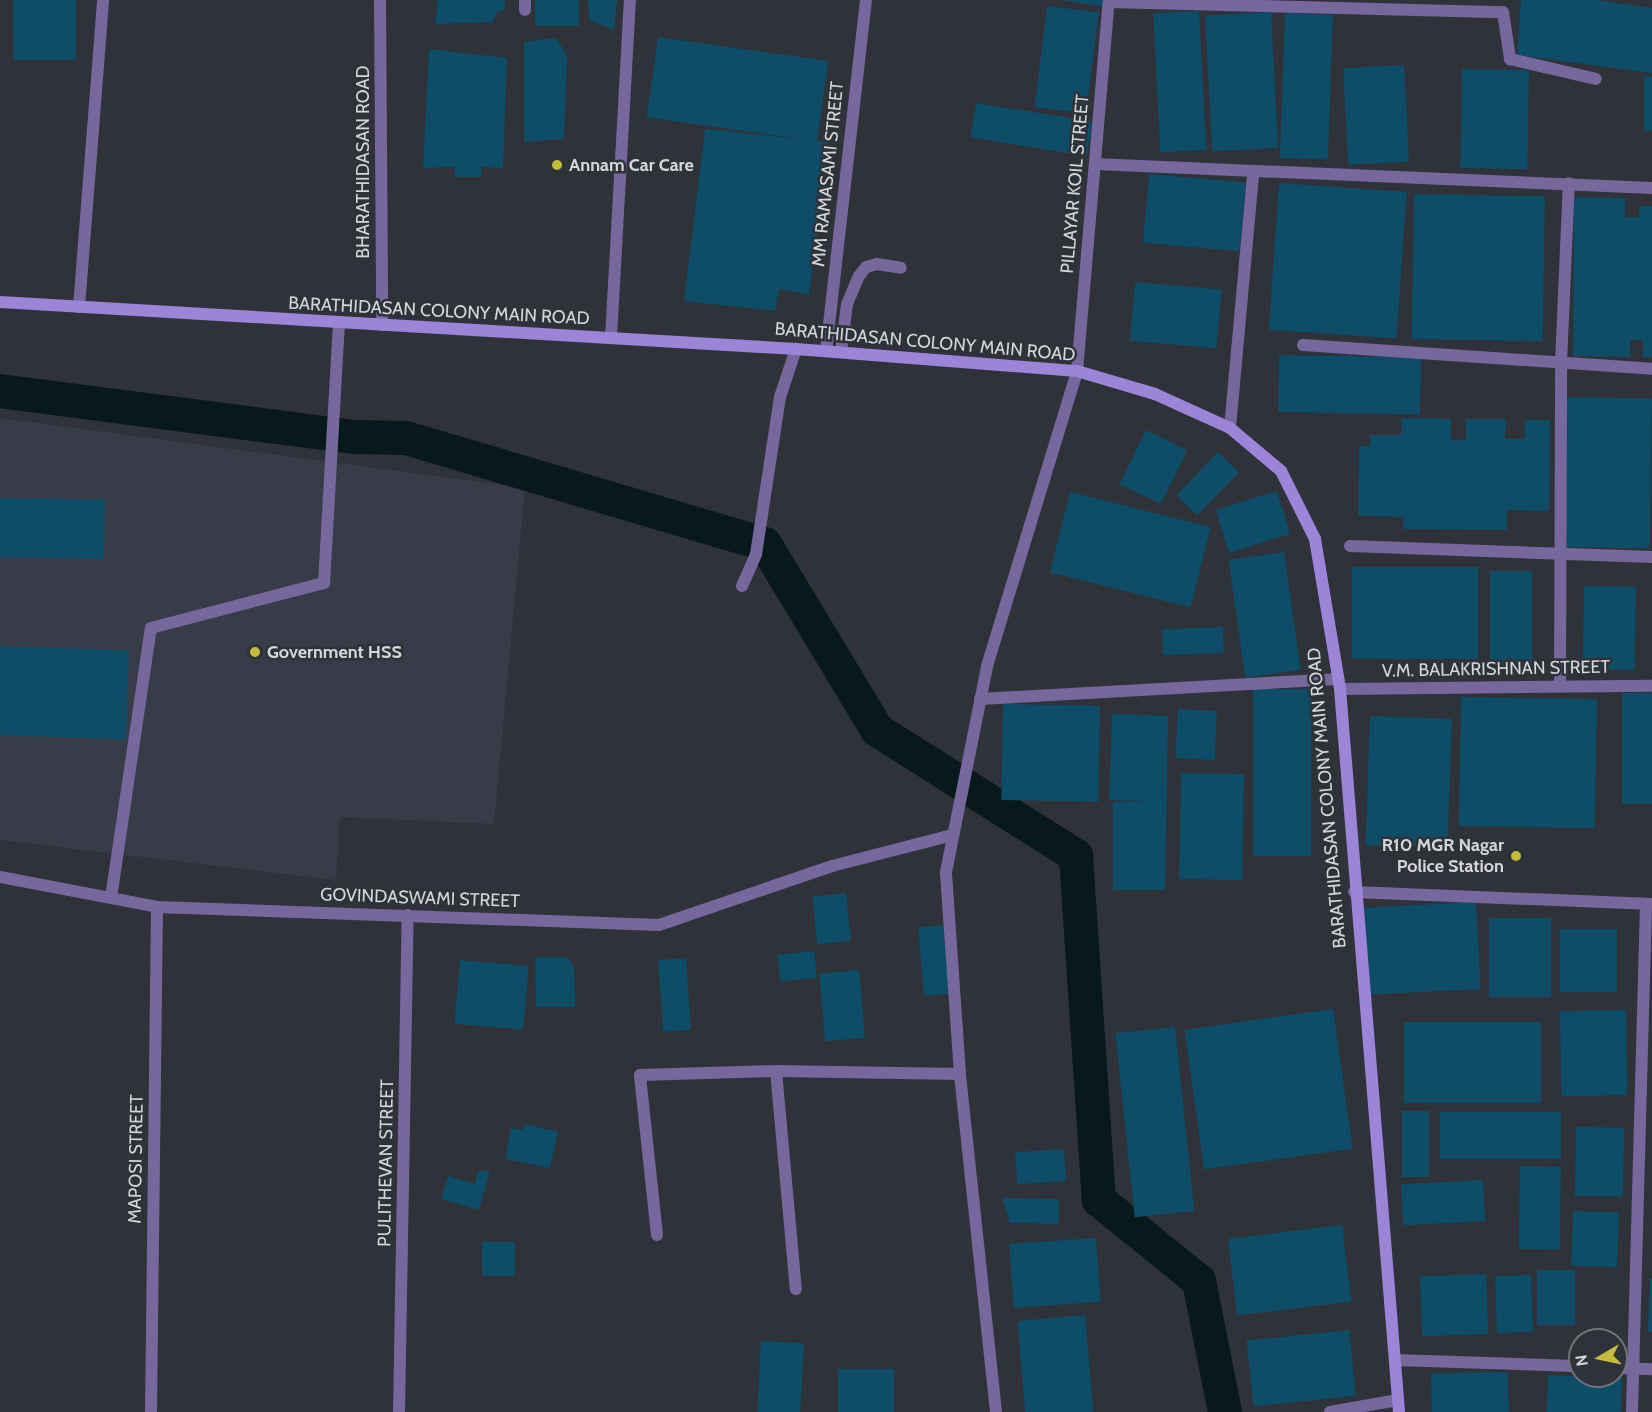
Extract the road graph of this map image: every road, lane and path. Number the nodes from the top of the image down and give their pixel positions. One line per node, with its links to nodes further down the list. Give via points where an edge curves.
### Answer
1 (103, 0): 13 (street)
2 (380, 0): 15 (street, BHARATHIDASAN ROAD)
3 (630, 0): 16 (street)
4 (866, 0): 19 (street, MM RAMASAMI STREET)
5 (1109, 1): 6 (street, via 1503,12 1510,58); 7 (street, PILLAYAR KOIL STREET)
6 (1596, 80)
7 (1095, 164): 8 (street); 23 (street, PILLAYAR KOIL STREET)
8 (1253, 172): 9 (street); 24 (street)
9 (1569, 183): 10 (street); 21 (street)
10 (1652, 188)
11 (901, 268): 20 (street, via 877,264 866,267 858,276 847,304)
12 (0, 302): 13 (main road, BARATHIDASAN COLONY MAIN ROAD)
13 (80, 307): 14 (main road, BARATHIDASAN COLONY MAIN ROAD)
14 (339, 324): 15 (main road, BARATHIDASAN COLONY MAIN ROAD); 36 (street, via 324,583 151,628)
15 (382, 325): 16 (main road, BARATHIDASAN COLONY MAIN ROAD)
16 (610, 338): 18 (main road, BARATHIDASAN COLONY MAIN ROAD)
17 (1303, 345): 21 (street)
18 (796, 349): 19 (main road, BARATHIDASAN COLONY MAIN ROAD); 28 (street, via 780,397 756,554)
19 (826, 351): 20 (main road, BARATHIDASAN COLONY MAIN ROAD)
20 (841, 352): 23 (main road, BARATHIDASAN COLONY MAIN ROAD)
21 (1561, 363): 22 (street); 26 (street)
22 (1652, 369)
23 (1077, 371): 24 (main road, BARATHIDASAN COLONY MAIN ROAD, via 1155,394); 32 (street, PILLAYAR KOIL STREET)
24 (1230, 428): 29 (main road, BARATHIDASAN COLONY MAIN ROAD, via 1281,471 1315,539)
25 (1350, 546): 26 (street)
26 (1559, 553): 27 (street); 30 (street)
27 (1652, 558)
28 (742, 586)
29 (1339, 684): 30 (street, V.M. BALAKRISHNAN STREET); 32 (street, V.M. BALAKRISHNAN STREET); 35 (main road, BARATHIDASAN COLONY MAIN ROAD)
30 (1560, 686): 31 (street, V.M. BALAKRISHNAN STREET)
31 (1652, 686)
32 (980, 699): 33 (street, PILLAYAR KOIL STREET)
33 (953, 835): 39 (street, GOVINDASWAMI STREET, via 831,866 659,925); 41 (street, PILLAYAR KOIL STREET, via 946,872)
34 (0, 877): 36 (street, GOVINDASWAMI STREET)
35 (1354, 892): 37 (street); 44 (main road, BARATHIDASAN COLONY MAIN ROAD)
36 (111, 898): 38 (street, GOVINDASWAMI STREET)
37 (1649, 904): 47 (street)
38 (157, 907): 39 (street, GOVINDASWAMI STREET); 50 (street, MAPOSI STREET)
39 (408, 915): 51 (street, PULITHEVAN STREET)
40 (776, 1071): 41 (street); 42 (street, via 640,1075); 43 (street)
41 (960, 1074): 52 (street, PILLAYAR KOIL STREET)
42 (657, 1235)
43 (796, 1288)
44 (1395, 1360): 45 (street); 49 (main road, BARATHIDASAN COLONY MAIN ROAD)
45 (1568, 1366)
46 (1628, 1368): 47 (street)
47 (1633, 1368): 48 (street); 54 (street)
48 (1652, 1369)
49 (1398, 1406): 53 (street)
50 (151, 1412)
51 (399, 1412)
52 (996, 1412)
53 (1330, 1412)
54 (1632, 1412)

